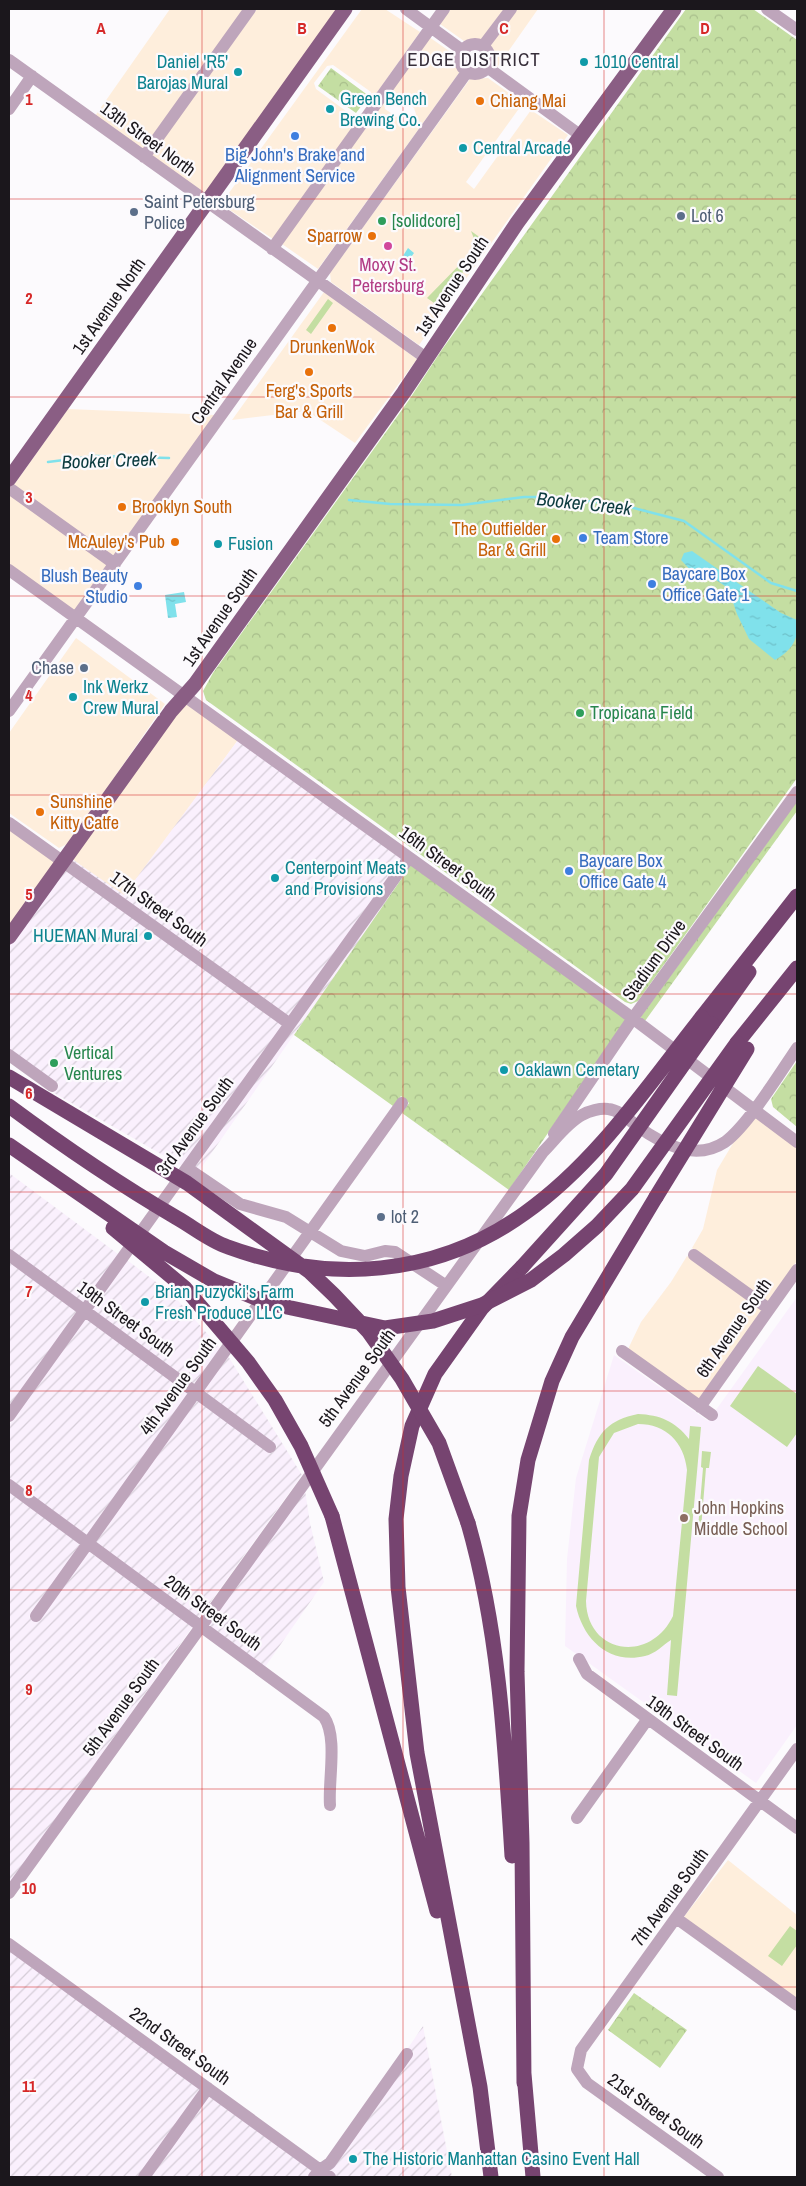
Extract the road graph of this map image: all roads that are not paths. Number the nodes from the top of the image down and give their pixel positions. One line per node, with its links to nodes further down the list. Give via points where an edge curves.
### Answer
1 (250, 9): 18 (street)
2 (345, 9): 19 (main road, 1st Avenue North)
3 (406, 9): 8 (street)
4 (444, 9): 8 (street)
5 (511, 9): 10 (street)
6 (674, 9): 17 (main road, 1st Avenue South)
7 (767, 9): 9 (street)
8 (431, 27): 11 (street); 20 (street)
9 (797, 30)
10 (483, 46): 11 (street, via 474,44); 13 (street, via 490,58)
11 (462, 50): 14 (street, via 460,64)
12 (9, 60): 15 (street, 13th Street North)
13 (487, 67): 14 (street, via 476,74); 17 (street)
14 (467, 72): 21 (street, Central Avenue)
15 (32, 76): 16 (street); 18 (street, 13th Street North)
16 (9, 108)
17 (580, 135): 22 (main road, 1st Avenue South)
18 (144, 157): 19 (street, 13th Street North)
19 (206, 202): 20 (street, 13th Street North); 23 (main road, 1st Avenue North)
20 (272, 249): 21 (street, 13th Street North)
21 (316, 281): 22 (street, 13th Street North); 25 (street, Central Avenue)
22 (426, 358): 28 (main road, 1st Avenue South)
23 (9, 479)
24 (9, 488): 25 (street)
25 (115, 564): 27 (street, Central Avenue)
26 (9, 570): 27 (street, 16th Street South)
27 (76, 618): 28 (street, 16th Street South); 29 (street, Central Avenue)
28 (184, 696): 32 (street, 16th Street South); 33 (main road, 1st Avenue South)
29 (9, 712)
30 (797, 792): 38 (street, Stadium Drive)
31 (9, 823): 33 (street, 17th Street South)
32 (409, 858): 38 (street, 16th Street South); 40 (street, 3rd Avenue South)
33 (63, 862): 36 (main road, 1st Avenue South); 40 (street, 17th Street South)
34 (797, 896): 39 (highway)
35 (797, 904): 39 (highway)
36 (9, 937)
37 (797, 968): 41 (highway)
38 (633, 1018): 48 (street, 16th Street South); 51 (street, Stadium Drive, via 567,1111)
39 (707, 1020): 47 (highway, bridge, via 614,1128 556,1188 524,1214 443,1255 380,1269 319,1268 270,1260 226,1246 129,1190); 84 (highway, bridge, via 606,1174 482,1308 435,1374 412,1426 401,1476 396,1519 398,1588 416,1753)
40 (290, 1024): 52 (street, 3rd Avenue South)
41 (742, 1046): 50 (highway, bridge, via 632,1189 564,1256 531,1280 482,1305 433,1321 385,1328 268,1303 214,1281 164,1252); 83 (highway, bridge, via 572,1337 552,1381 528,1460 519,1516 517,1663)
42 (797, 1048): 48 (street, 5th Avenue South)
43 (9, 1055): 45 (street)
44 (9, 1077): 83 (highway, bridge, via 187,1183 310,1272 368,1331 402,1379 439,1443 480,1565 496,1659 513,1867)
45 (52, 1086)
46 (402, 1103): 53 (street, 4th Avenue South)
47 (9, 1106)
48 (754, 1109): 49 (street, 16th Street South); 51 (street, 5th Avenue South, via 725,1142 697,1151 671,1147 619,1112 598,1109 574,1120)
49 (797, 1142)
50 (9, 1146): 84 (highway, bridge, via 185,1288 214,1320 275,1400 301,1446 332,1516)
51 (543, 1152): 57 (street, 5th Avenue South)
52 (187, 1168): 53 (street, via 240,1204 286,1217); 59 (street, 3rd Avenue South)
53 (311, 1231): 57 (street, via 330,1246 354,1255 394,1252); 61 (street, 4th Avenue South)
54 (9, 1254): 59 (street, 19th Street South)
55 (694, 1255): 58 (street)
56 (797, 1270): 58 (street, 6th Avenue South)
57 (445, 1285): 69 (street, 5th Avenue South)
58 (769, 1309): 62 (street, 6th Avenue South)
59 (84, 1311): 61 (street, 19th Street South); 64 (street, 3rd Avenue South)
60 (622, 1351): 62 (street)
61 (196, 1391): 65 (street, 19th Street South); 67 (street, 4th Avenue South)
62 (700, 1406): 63 (street)
63 (712, 1415)
64 (9, 1416)
65 (270, 1447)
66 (9, 1485): 67 (street, 20th Street South)
67 (86, 1544): 68 (street, 4th Avenue South); 69 (street, 20th Street South)
68 (36, 1616)
69 (201, 1625): 74 (street, 20th Street South, via 328,1722 332,1765); 77 (street, 5th Avenue South)
70 (579, 1659): 71 (street, 19th Street South, via 586,1674)
71 (647, 1720): 73 (street, 19th Street South); 75 (street)
72 (797, 1749): 73 (street, 7th Avenue South)
73 (760, 1802): 76 (street, 19th Street South); 78 (street, 7th Avenue South)
74 (330, 1805)
75 (577, 1818)
76 (797, 1828)
77 (9, 1893)
78 (676, 1918): 80 (street); 82 (street, 7th Avenue South, via 581,2050)
79 (9, 1944): 85 (street, 22nd Street South)
80 (797, 2005)
81 (408, 2054): 86 (street)
82 (577, 2068): 90 (street, 21st Street South, via 588,2083)
83 (524, 2083): 89 (highway)
84 (480, 2087): 88 (highway)
85 (208, 2088): 86 (street, 22nd Street South); 87 (street)
86 (321, 2175)
87 (144, 2177)
88 (491, 2177)
89 (533, 2177)
90 (718, 2177)

